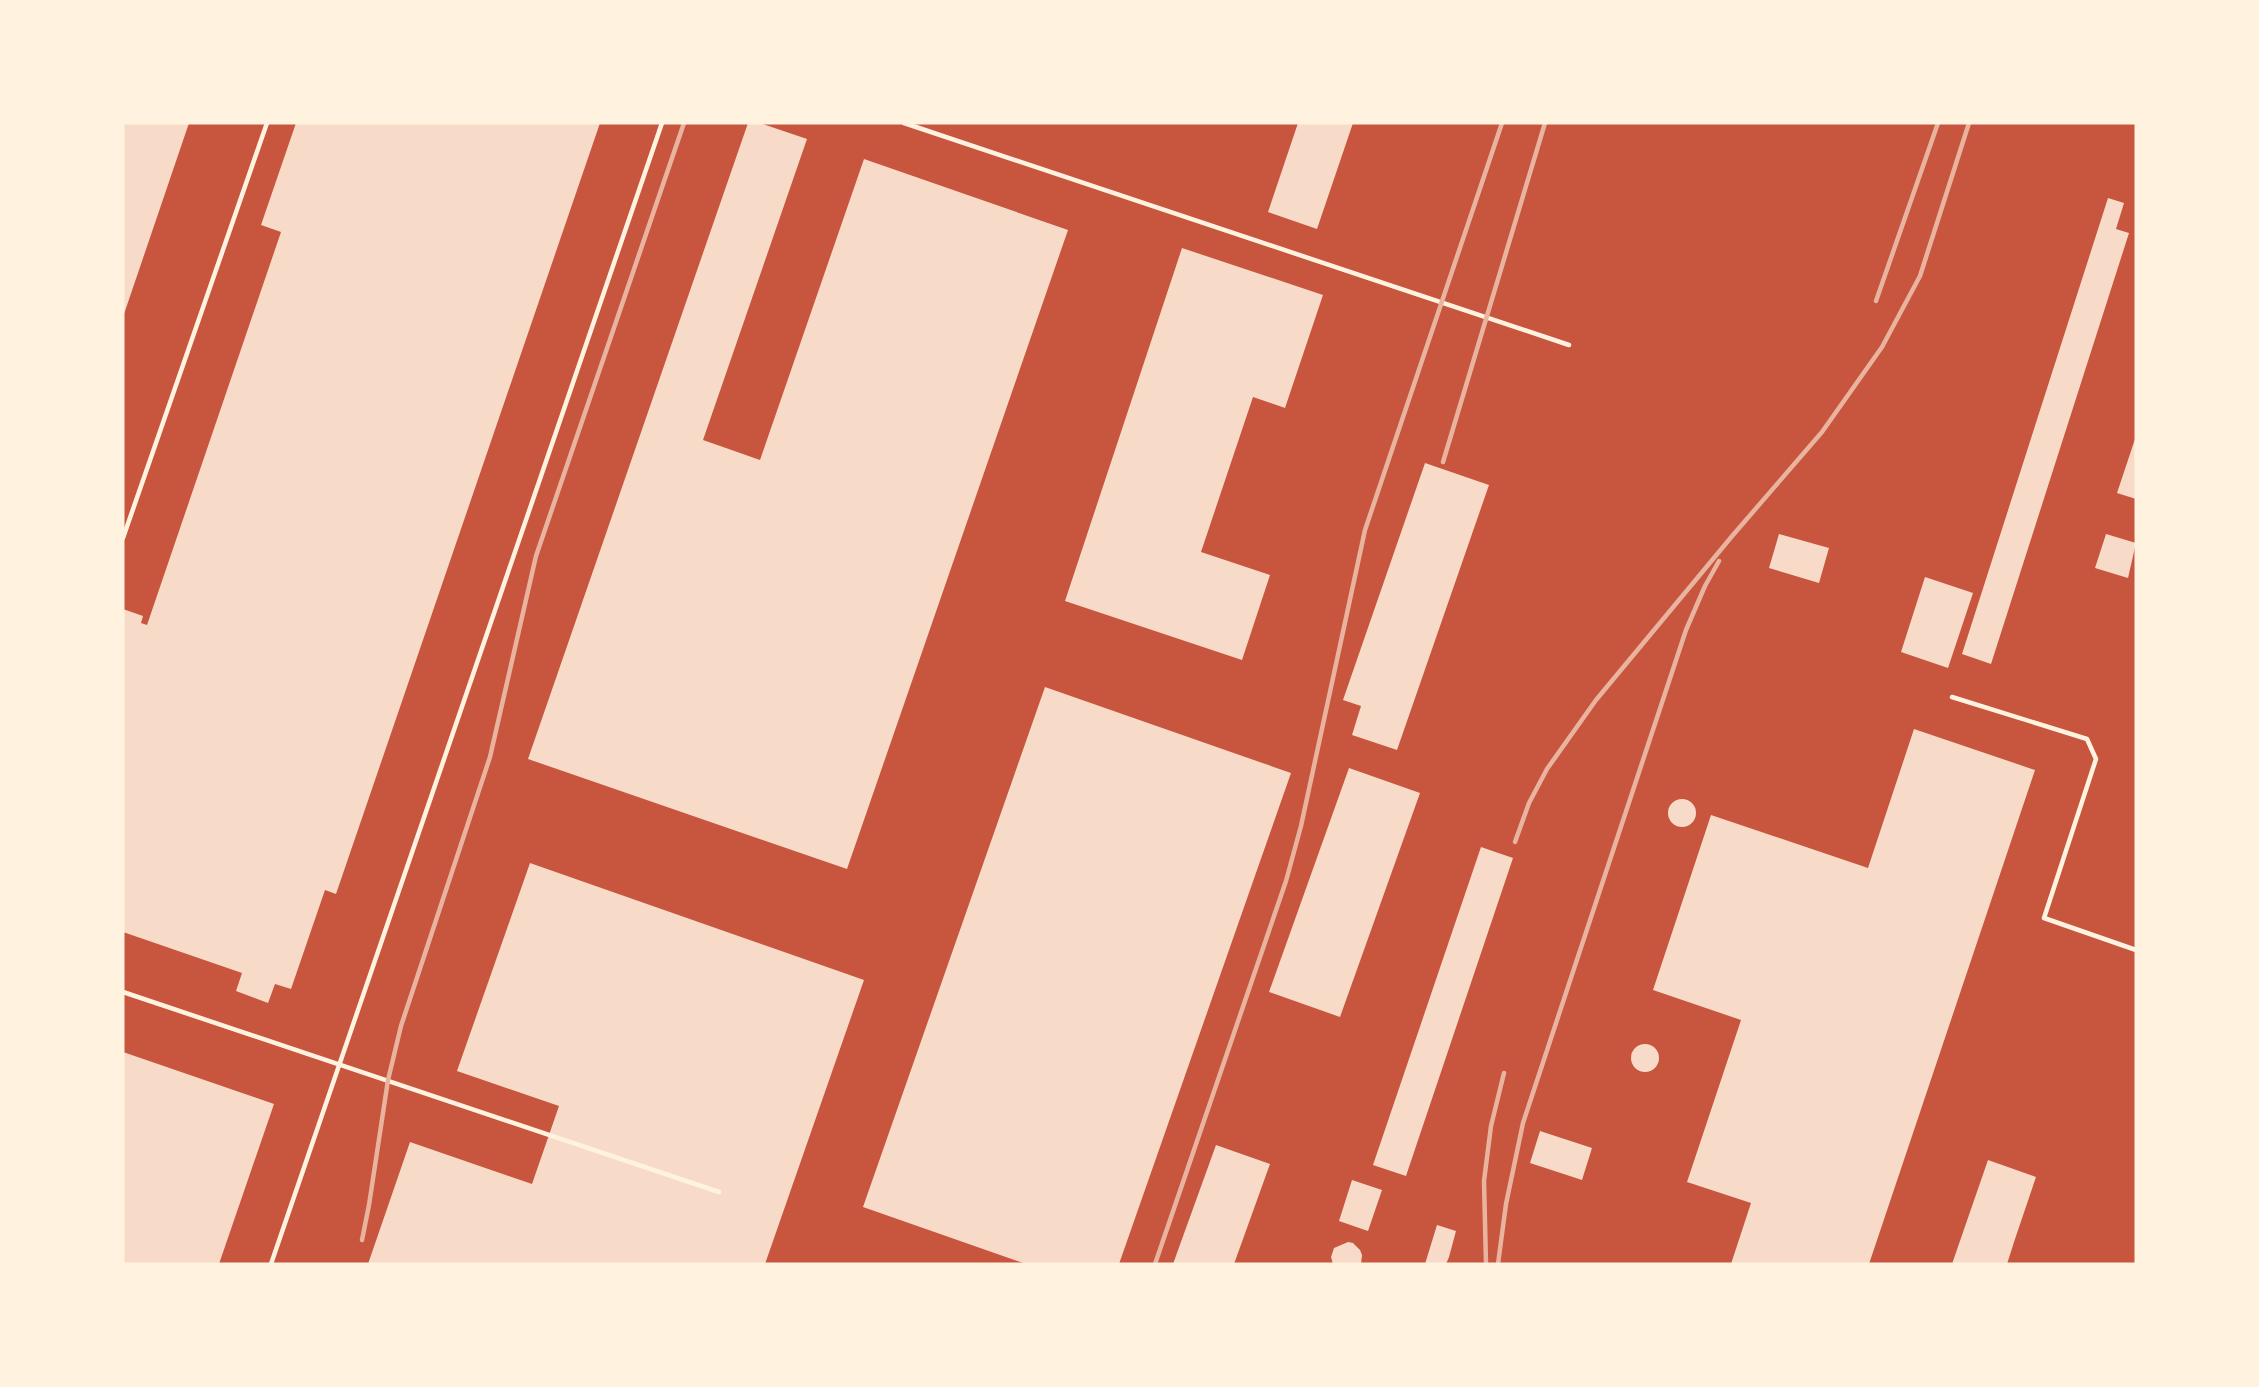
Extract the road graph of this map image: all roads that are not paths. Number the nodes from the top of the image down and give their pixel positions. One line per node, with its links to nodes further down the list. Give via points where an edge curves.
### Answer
1 (267, 123): 5 (lane)
2 (662, 123): 9 (lane)
3 (904, 123): 4 (lane)
4 (1569, 345)
5 (123, 538)
6 (1952, 697): 7 (lane, via 2087,740 2096,759 2044,918)
7 (2136, 950)
8 (123, 992): 9 (lane)
9 (339, 1064): 10 (lane); 11 (lane)
10 (719, 1192)
11 (271, 1264)

